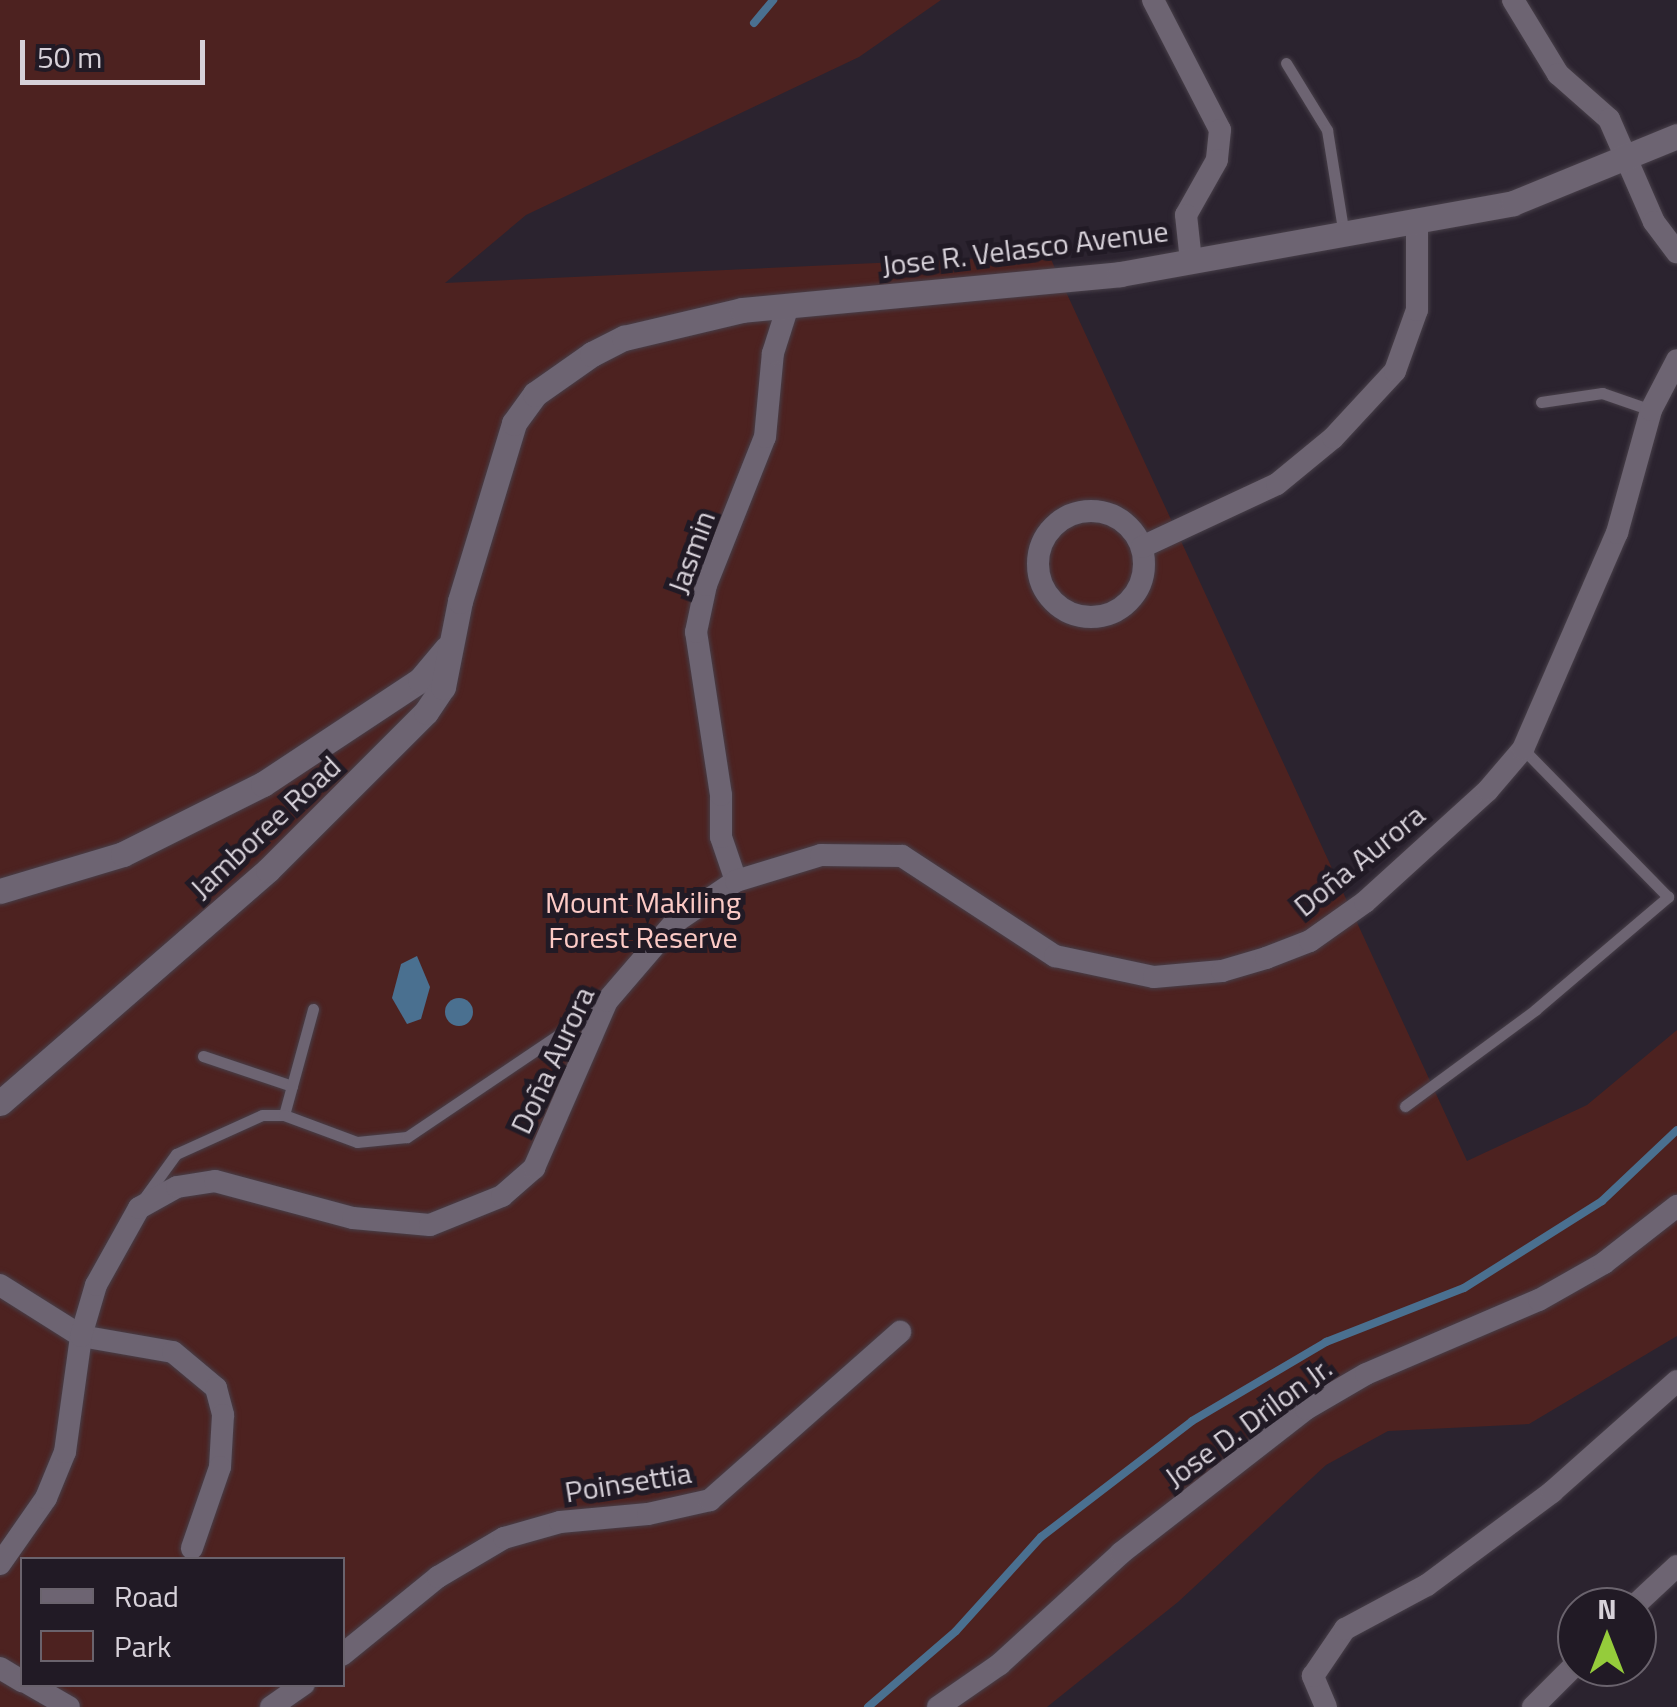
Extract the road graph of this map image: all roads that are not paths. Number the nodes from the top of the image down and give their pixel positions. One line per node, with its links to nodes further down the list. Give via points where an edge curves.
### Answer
1 (1153, 0): 9 (street, via 1220,130 1217,160 1186,215)
2 (1513, 0): 5 (street, via 1558,74 1609,120)
3 (1286, 63): 7 (lane, via 1327,130)
4 (1677, 136): 5 (main road, Jose R. Velasco Avenue)
5 (1624, 162): 6 (main road, Jose R. Velasco Avenue, via 1512,203); 8 (street)
6 (1417, 220): 7 (main road, Jose R. Velasco Avenue); 15 (street, via 1417,310 1395,371 1334,438 1277,484)
7 (1344, 235): 9 (main road, Jose R. Velasco Avenue)
8 (1677, 252)
9 (1191, 261): 10 (main road, Jose R. Velasco Avenue, via 998,289)
10 (788, 306): 14 (main road, Jose R. Velasco Avenue, via 624,338 561,372 514,423); 18 (street, Jasmin, via 773,353 765,437 706,585 696,632 721,794 721,837)
11 (1677, 360): 13 (street, Doña Aurora)
12 (1542, 402): 13 (lane, via 1602,393)
13 (1651, 410): 17 (street, Doña Aurora, via 1617,533)
14 (480, 536): 16 (main road, Jamboree Road)
15 (1142, 547): 15 (street, via 1110,514 1064,517 1038,554 1040,585 1072,615 1102,617 1138,590)
16 (447, 648): 19 (main road, via 420,680 263,784 124,854); 24 (main road, Jamboree Road, via 443,686 360,786)
17 (1523, 749): 18 (street, Doña Aurora, via 1488,790 1365,902 1310,941 1222,972 1154,977 1054,956 902,856 820,855); 25 (lane, via 1668,897 1535,1010)
18 (736, 881): 20 (street, Doña Aurora, via 674,924)
19 (0, 891)
20 (607, 1002): 26 (lane, via 407,1138 356,1142); 28 (street, Doña Aurora, via 534,1168 502,1196 460,1216 430,1225 353,1218 215,1181 177,1187)
21 (313, 1009): 23 (lane)
22 (203, 1056): 23 (lane)
23 (292, 1086): 26 (lane)
24 (0, 1103)
25 (1405, 1106)
26 (284, 1115): 28 (lane, via 217,1130 176,1154)
27 (1677, 1206): 43 (street, Jose D. Drilon Jr., via 1604,1263 1539,1300 1366,1374 1306,1409 1121,1554 1000,1664)
28 (138, 1208): 31 (street, via 96,1285)
29 (0, 1285): 31 (street)
30 (900, 1332): 37 (street, Poinsettia, via 710,1500 560,1522 504,1538 438,1577)
31 (81, 1336): 33 (street, via 173,1352 216,1388 223,1414 220,1467); 34 (street, via 65,1452 46,1498)
32 (1677, 1381): 44 (street, via 1552,1492 1427,1586 1345,1628 1314,1676)
33 (192, 1548)
34 (0, 1564)
35 (1677, 1566): 36 (street)
36 (1654, 1587)
37 (345, 1653)
38 (1557, 1683): 45 (street)
39 (34, 1687): 41 (street)
40 (300, 1687): 42 (street)
41 (69, 1707)
42 (272, 1707)
43 (938, 1707)
44 (1326, 1707)
45 (1533, 1707)

